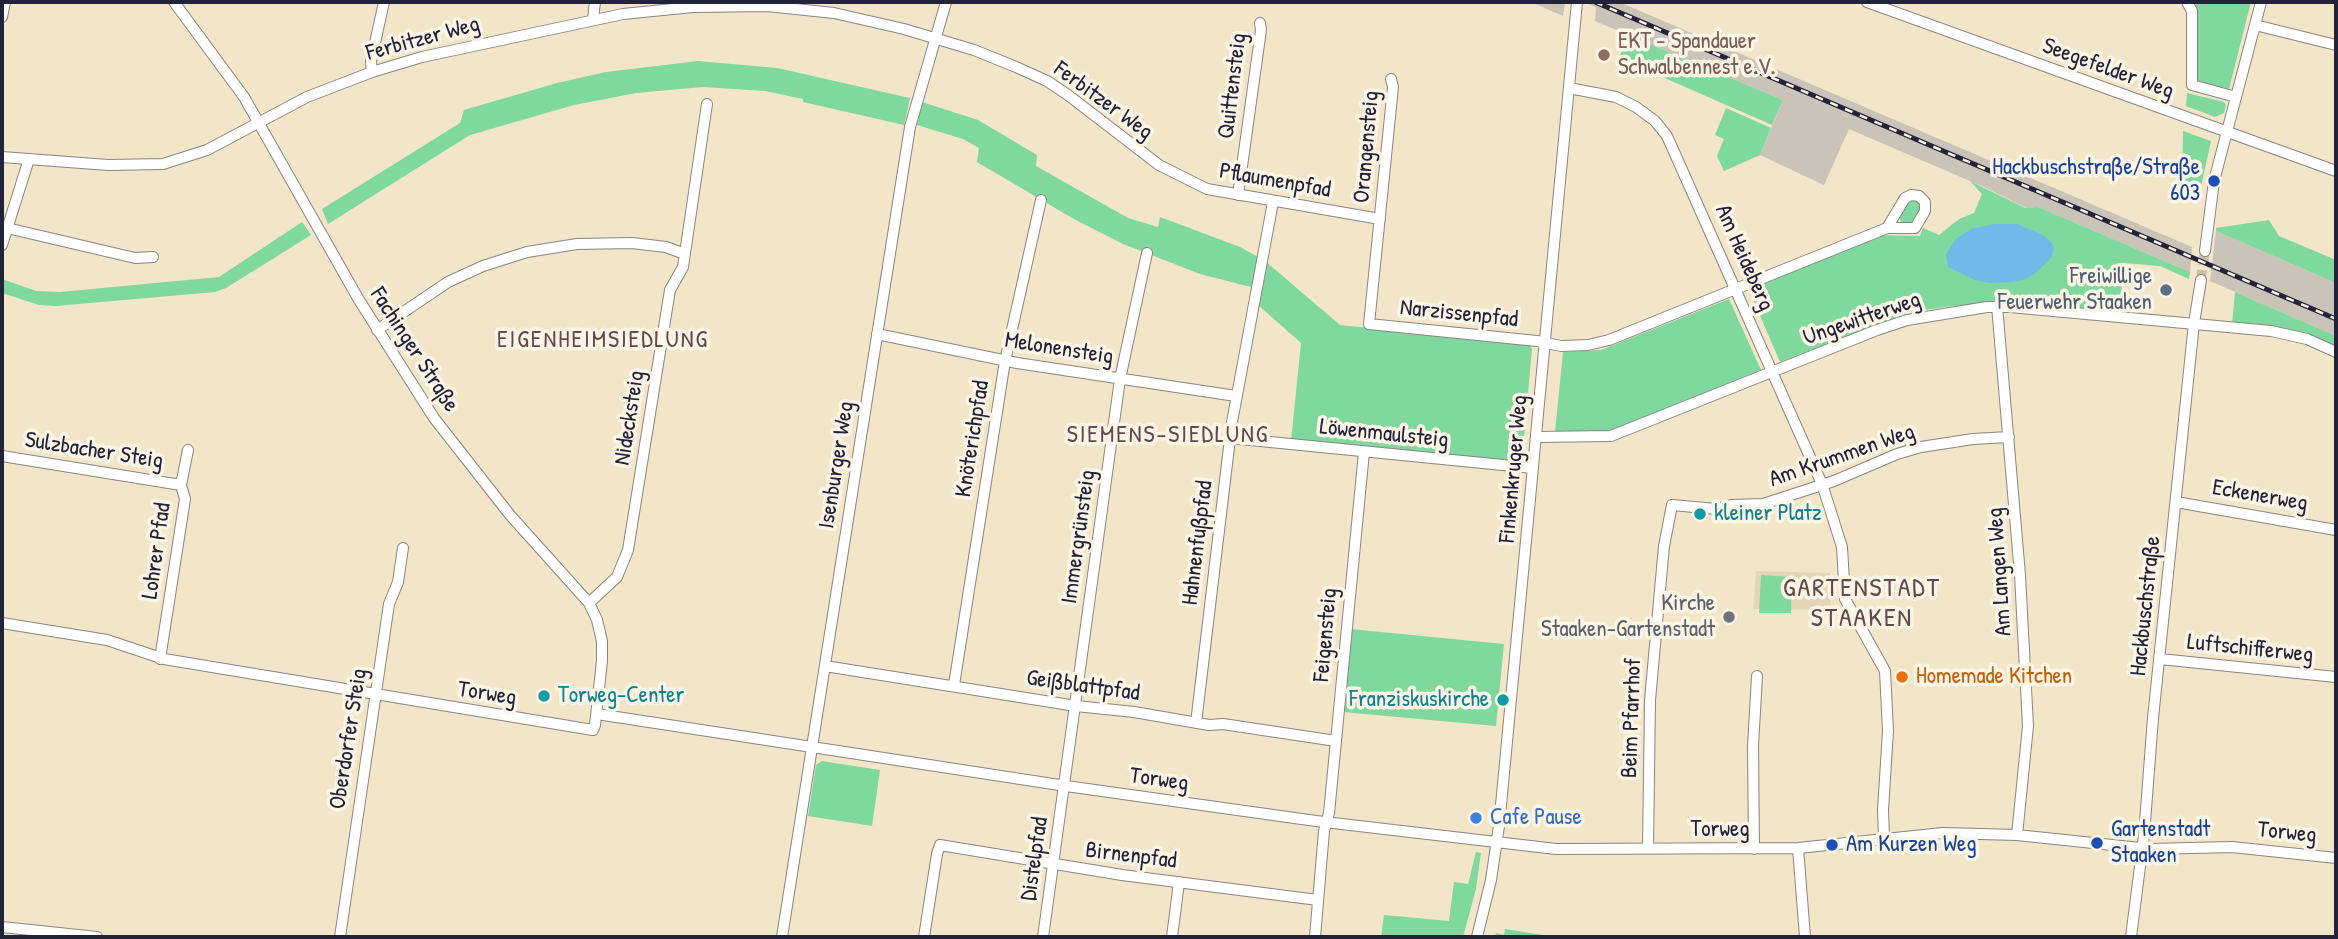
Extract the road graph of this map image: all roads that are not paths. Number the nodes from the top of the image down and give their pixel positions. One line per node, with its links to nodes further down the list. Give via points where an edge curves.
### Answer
1 (5, 2): 12 (street)
2 (174, 2): 11 (street, Fachinger Straße)
3 (189, 2): 11 (street)
4 (384, 2): 18 (street)
5 (595, 2): 13 (street)
6 (946, 2): 16 (street, Isenburger Weg)
7 (1577, 2): 20 (street, Finkenkruger Weg)
8 (1867, 2): 24 (street, Seegefelder Weg)
9 (2187, 2): 21 (street, via 2192,11 2192,85)
10 (2261, 2): 15 (street)
11 (185, 15): 23 (street, Fachinger Straße)
12 (2, 17)
13 (593, 19): 16 (street, Ferbitzer Weg, via 650,10 767,6 834,13); 18 (street, Ferbitzer Weg)
14 (1260, 23): 29 (street, Quittensteig)
15 (2255, 26): 17 (street); 21 (street)
16 (935, 37): 27 (street, Ferbitzer Weg, via 1047,80); 45 (street, Isenburger Weg, via 912,118)
17 (2336, 45)
18 (372, 72): 23 (street, Ferbitzer Weg)
19 (1391, 79): 32 (street, Orangensteig)
20 (1569, 88): 41 (street, Am Heideberg, via 1616,97 1655,121 1675,148); 46 (street, Finkenkruger Weg)
21 (2236, 97): 24 (street)
22 (706, 104): 38 (street, Nidecksteig)
23 (259, 122): 26 (street, Ferbitzer Weg, via 207,150 163,164); 44 (street, Fachinger Straße)
24 (2227, 132): 28 (street, Seegefelder Weg); 36 (street, via 2214,181)
25 (2, 157): 26 (street, Ferbitzer Weg)
26 (29, 159): 33 (street)
27 (1167, 170): 29 (street, Pflaumenpfad, via 1207,189)
28 (2336, 171)
29 (1238, 195): 31 (street, Pflaumenpfad)
30 (1041, 200): 48 (street, Knöterichpfad)
31 (1273, 202): 32 (street, Pflaumenpfad); 51 (street, Hahnenfußpfad)
32 (1380, 219): 46 (street, Narzissenpfad, via 1369,324)
33 (7, 228): 35 (street); 39 (street, via 135,258)
34 (1887, 228): 41 (street)
35 (2, 244)
36 (2205, 251)
37 (1147, 253): 50 (street, Immergrünsteig)
38 (684, 254): 44 (street, via 632,243 577,244 527,252 448,282); 65 (street, Nidecksteig, via 680,274 670,290 628,550 617,577)
39 (153, 257)
40 (2201, 280): 43 (street, Hackbuschstraße)
41 (1737, 288): 46 (street, via 1598,343); 49 (street, Am Heideberg)
42 (1997, 306): 43 (street, Ungewitterweg); 49 (street, Ungewitterweg, via 1907,320); 53 (street, Am Langen Weg)
43 (2194, 323): 47 (street, Ungewitterweg, via 2287,334); 61 (street, Hackbuschstraße)
44 (377, 330): 65 (street, Fachinger Straße, via 450,440)
45 (877, 334): 48 (street, Melonensteig); 69 (street, Isenburger Weg)
46 (1545, 344): 52 (street, Finkenkruger Weg)
47 (2336, 352)
48 (1005, 361): 50 (street, Melonensteig); 72 (street, Knöterichpfad)
49 (1773, 371): 52 (street, Ungewitterweg, via 1611,436); 59 (street, Am Heideberg)
50 (1120, 379): 51 (street, Melonensteig); 74 (street, Immergrünsteig)
51 (1236, 396): 54 (street, Hahnenfußpfad)
52 (1536, 437): 58 (street, Finkenkruger Weg)
53 (2009, 437): 59 (street, Am Krummen Weg, via 1921,447); 81 (street, Am Langen Weg, via 2028,726)
54 (1230, 438): 56 (street, Löwenmaulsteig); 76 (street, Hahnenfußpfad)
55 (188, 450): 60 (street, Lohrer Pfad)
56 (1364, 452): 58 (street, Löwenmaulsteig); 77 (street, Feigensteig)
57 (2, 456): 60 (street, Sulzbacher Steig)
58 (1533, 467): 83 (street, Finkenkruger Weg)
59 (1822, 484): 62 (street, Am Krummen Weg, via 1763,504 1716,509); 82 (street, Am Heideberg, via 1842,547 1845,599 1885,671)
60 (181, 485): 67 (street, Lohrer Pfad, via 185,499)
61 (2176, 502): 63 (street, Eckenerweg); 68 (street, Hackbuschstraße)
62 (1672, 505): 86 (street, Beim Pfarrhof, via 1650,700)
63 (2336, 530)
64 (403, 548): 73 (street, Oberdorfer Steig, via 398,582 389,602)
65 (589, 603): 75 (street, Fachinger Straße, via 602,641)
66 (2, 623): 67 (street, Torweg, via 107,640)
67 (160, 659): 73 (street, Torweg)
68 (2160, 659): 71 (street, Luftschifferweg); 85 (street, Hackbuschstraße)
69 (825, 666): 72 (street, Geißblattpfad); 78 (street, Isenburger Weg)
70 (1757, 676): 87 (street)
71 (2336, 677)
72 (954, 685): 74 (street, Geißblattpfad)
73 (375, 694): 75 (street, Torweg, via 593,730); 94 (street, Oberdorfer Steig)
74 (1076, 705): 76 (street, Geißblattpfad); 79 (street, Immergrünsteig)
75 (597, 714): 78 (street, Torweg)
76 (1196, 723): 77 (street, Geißblattpfad)
77 (1336, 741): 80 (street, Feigensteig)
78 (812, 748): 79 (street, Torweg); 95 (street, Isenburger Weg)
79 (1066, 786): 80 (street, Torweg); 89 (street, Distelpfad)
80 (1326, 822): 83 (street, Torweg); 91 (street, Feigensteig)
81 (2017, 835): 82 (street, Torweg, via 1943,833); 85 (street, Torweg)
82 (1884, 838): 84 (street, Torweg)
83 (1496, 843): 86 (street, Torweg, via 1556,849); 100 (street, Finkenkruger Weg)
84 (1798, 848): 87 (street, Torweg); 101 (street)
85 (2142, 848): 88 (street, Torweg, via 2232,847); 102 (street, Hackbuschstraße)
86 (1648, 849): 87 (street, Torweg)
87 (1754, 849)
88 (2336, 858)
89 (1054, 865): 90 (street, Birnenpfad); 96 (street, Birnenpfad, via 940,845); 97 (street, Distelpfad)
90 (1179, 882): 91 (street, Birnenpfad); 98 (street)
91 (1318, 900): 99 (street, Feigensteig)
92 (2, 927): 93 (street)
93 (97, 937)
94 (340, 937)
95 (782, 937)
96 (924, 937)
97 (1043, 937)
98 (1172, 937)
99 (1314, 937)
100 (1478, 937)
101 (1805, 937)
102 (2131, 937)

